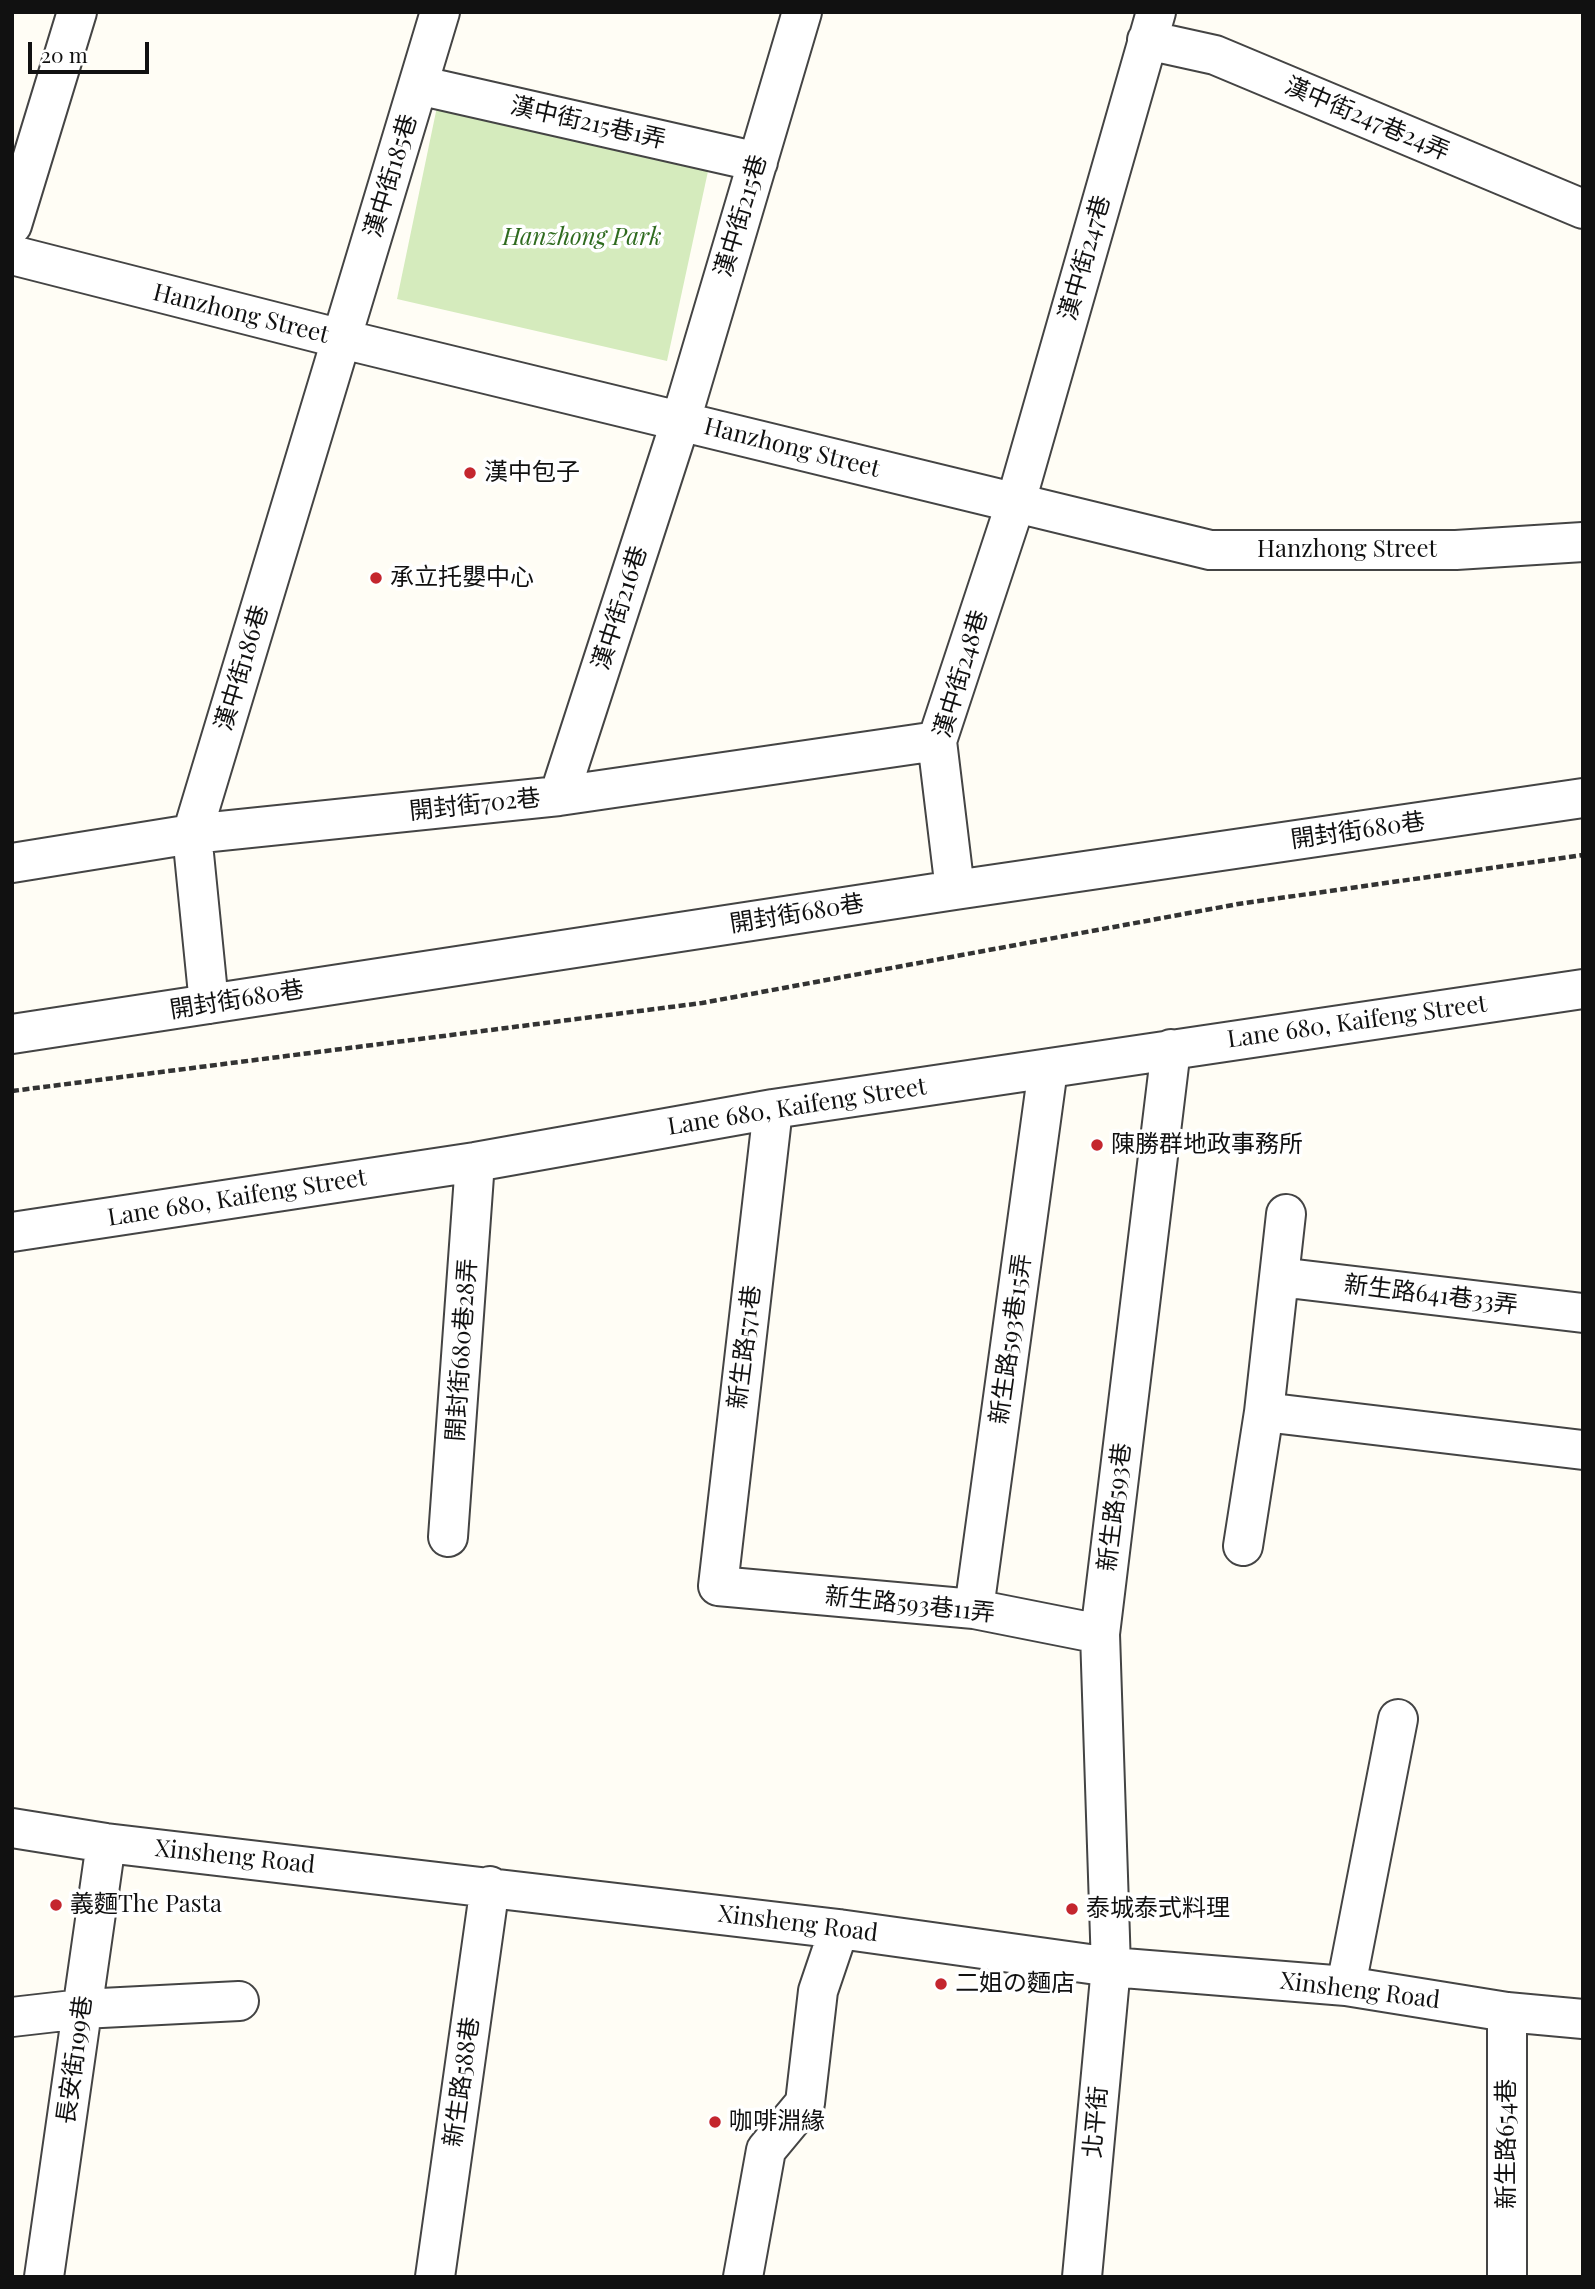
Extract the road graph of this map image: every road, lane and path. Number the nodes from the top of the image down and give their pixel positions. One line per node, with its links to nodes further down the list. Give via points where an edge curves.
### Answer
1 (77, 12): 8 (street)
2 (440, 12): 5 (street, 漢中街185巷)
3 (802, 12): 6 (street, 漢中街215巷)
4 (1152, 26): 7 (street, 漢中街247巷24弄); 12 (street, 漢中街247巷)
5 (418, 85): 6 (street, 漢中街215巷1弄); 10 (street, 漢中街185巷)
6 (758, 162): 11 (street, 漢中街215巷)
7 (1583, 209)
8 (12, 225)
9 (12, 255): 10 (street, Hanzhong Street)
10 (342, 339): 11 (street, Hanzhong Street); 17 (street, 漢中街186巷)
11 (681, 420): 12 (street, Hanzhong Street); 15 (street, 漢中街216巷)
12 (1015, 505): 13 (street, Hanzhong Street, via 1210,550 1456,550); 14 (street, 漢中街248巷)
13 (1583, 542)
14 (937, 741): 15 (street, 開封街702巷); 20 (street, 漢中街248巷)
15 (559, 796): 17 (street, 開封街702巷)
16 (1583, 798): 20 (street, 開封街680巷)
17 (192, 834): 19 (street, 開封街702巷); 22 (street, 漢中街186巷)
18 (1583, 855): 26 (path, via 1238,904 702,1003)
19 (12, 863)
20 (955, 890): 22 (street, 開封街680巷)
21 (1583, 989): 24 (street, Lane 680, Kaifeng Street)
22 (208, 1004): 23 (street, 開封街680巷)
23 (12, 1034)
24 (1171, 1049): 25 (street, Lane 680, Kaifeng Street); 39 (street, 新生路593巷)
25 (1048, 1069): 27 (street, Lane 680, Kaifeng Street); 38 (street, 新生路593巷15弄)
26 (12, 1091)
27 (773, 1109): 28 (street, Lane 680, Kaifeng Street); 37 (street, 新生路571巷)
28 (475, 1162): 30 (street, Lane 680, Kaifeng Street); 35 (street, 開封街680巷28弄)
29 (1286, 1214): 31 (street)
30 (12, 1232)
31 (1279, 1276): 32 (street, 新生路641巷33弄); 33 (street)
32 (1583, 1313)
33 (1264, 1412): 34 (street); 36 (street)
34 (1583, 1450)
35 (448, 1537)
36 (1243, 1546)
37 (718, 1586): 38 (street, 新生路593巷11弄)
38 (974, 1609): 39 (street, 新生路593巷11弄)
39 (1100, 1634): 45 (street, 新生路593巷)
40 (1398, 1719): 46 (street)
41 (12, 1828): 42 (street, Xinsheng Road)
42 (106, 1843): 43 (street, Xinsheng Road); 48 (street, 長安街199巷)
43 (490, 1886): 44 (street, Xinsheng Road); 53 (street, 新生路588巷)
44 (839, 1929): 45 (street, Xinsheng Road); 54 (street, via 818,1991 805,2103 766,2150)
45 (1111, 1967): 46 (street, Xinsheng Road); 55 (street, 北平街)
46 (1346, 1986): 49 (street, Xinsheng Road)
47 (239, 2001): 48 (street)
48 (82, 2008): 50 (street); 52 (street, 長安街199巷)
49 (1507, 2012): 51 (street, Xinsheng Road); 56 (street, 新生路654巷)
50 (12, 2017)
51 (1583, 2019)
52 (44, 2277)
53 (435, 2277)
54 (743, 2277)
55 (1082, 2277)
56 (1507, 2277)

